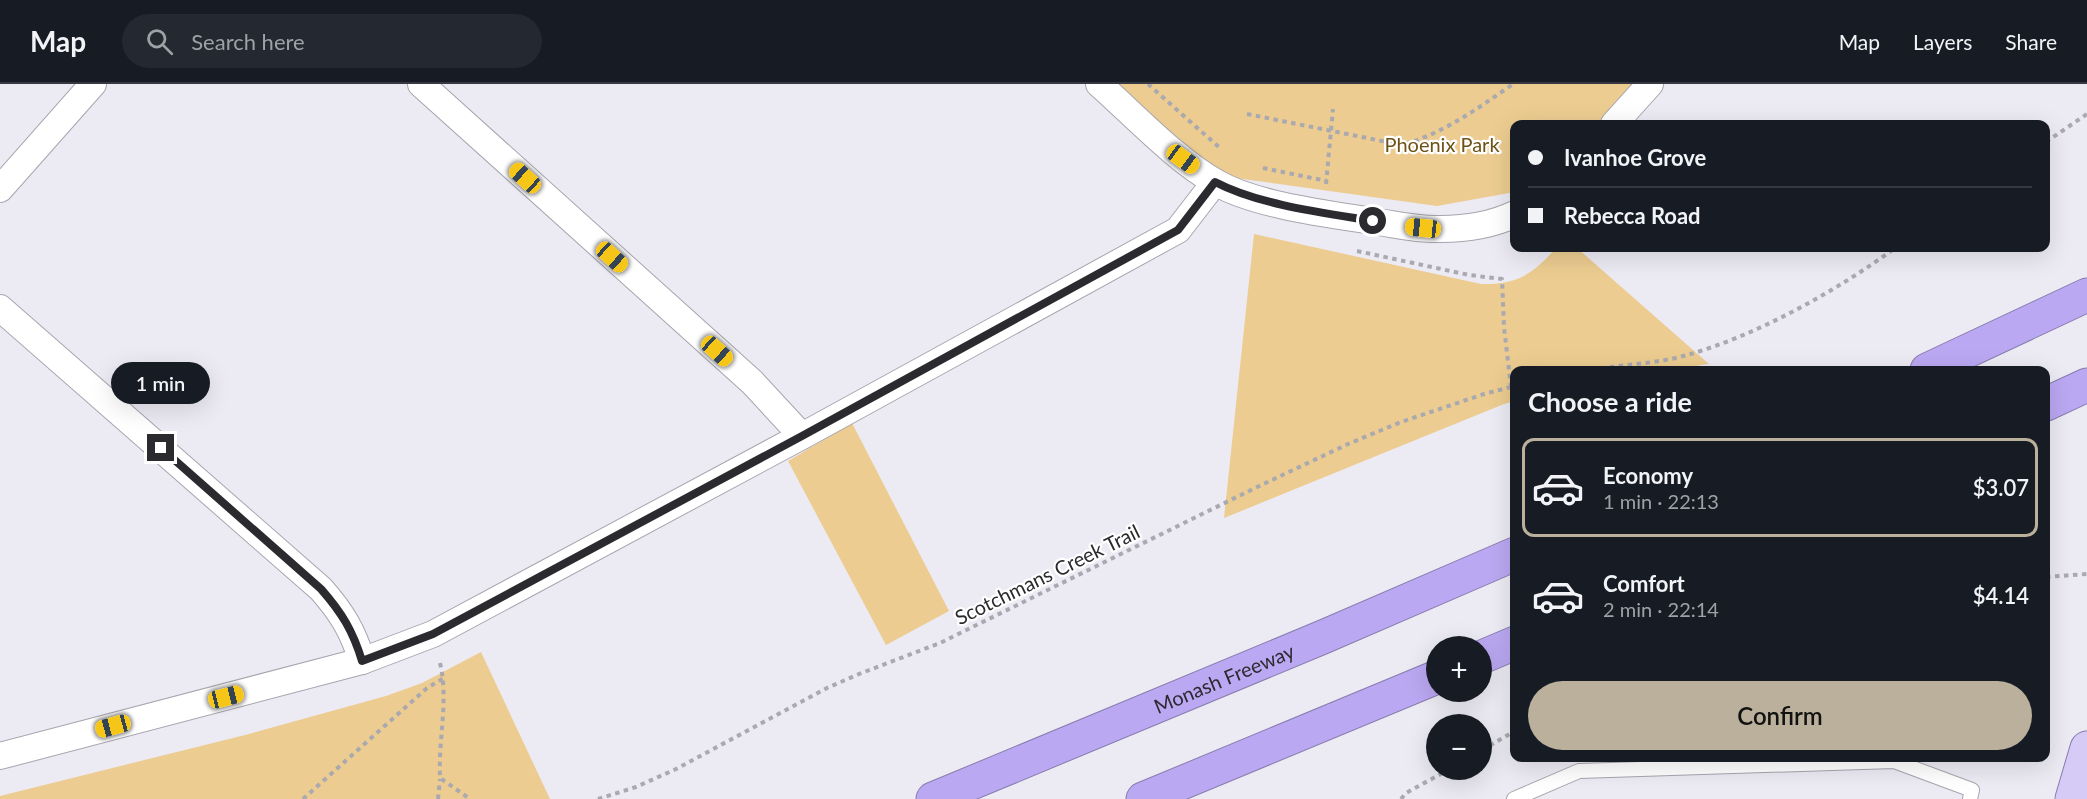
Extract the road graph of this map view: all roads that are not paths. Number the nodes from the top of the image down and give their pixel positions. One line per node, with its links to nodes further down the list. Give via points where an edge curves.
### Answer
1 (93, 84): 7 (street)
2 (421, 84): 14 (street, via 752,382)
3 (1099, 84): 6 (street, via 1183,159)
4 (1650, 84): 5 (street)
5 (1618, 120)
6 (1215, 182): 8 (street, via 1264,200 1408,227 1461,228); 14 (street, via 1178,230)
7 (0, 189)
8 (1510, 216)
9 (2087, 296): 11 (highway)
10 (0, 308): 18 (street, via 321,589 355,636)
11 (1936, 366)
12 (2087, 385): 13 (highway)
13 (2050, 402)
14 (802, 436): 18 (street, via 433,634)
15 (1510, 556): 24 (highway, Monash Freeway)
16 (1510, 645): 17 (highway)
17 (1492, 653)
18 (362, 661): 21 (street)
19 (1426, 682): 25 (highway)
20 (2087, 748): 28 (main road)
21 (0, 756)
22 (1862, 762): 26 (lane, via 1579,771)
23 (1897, 762): 27 (lane, via 1972,790)
24 (933, 799)
25 (1143, 799)
26 (1514, 799)
27 (1970, 799)
28 (2072, 799)

